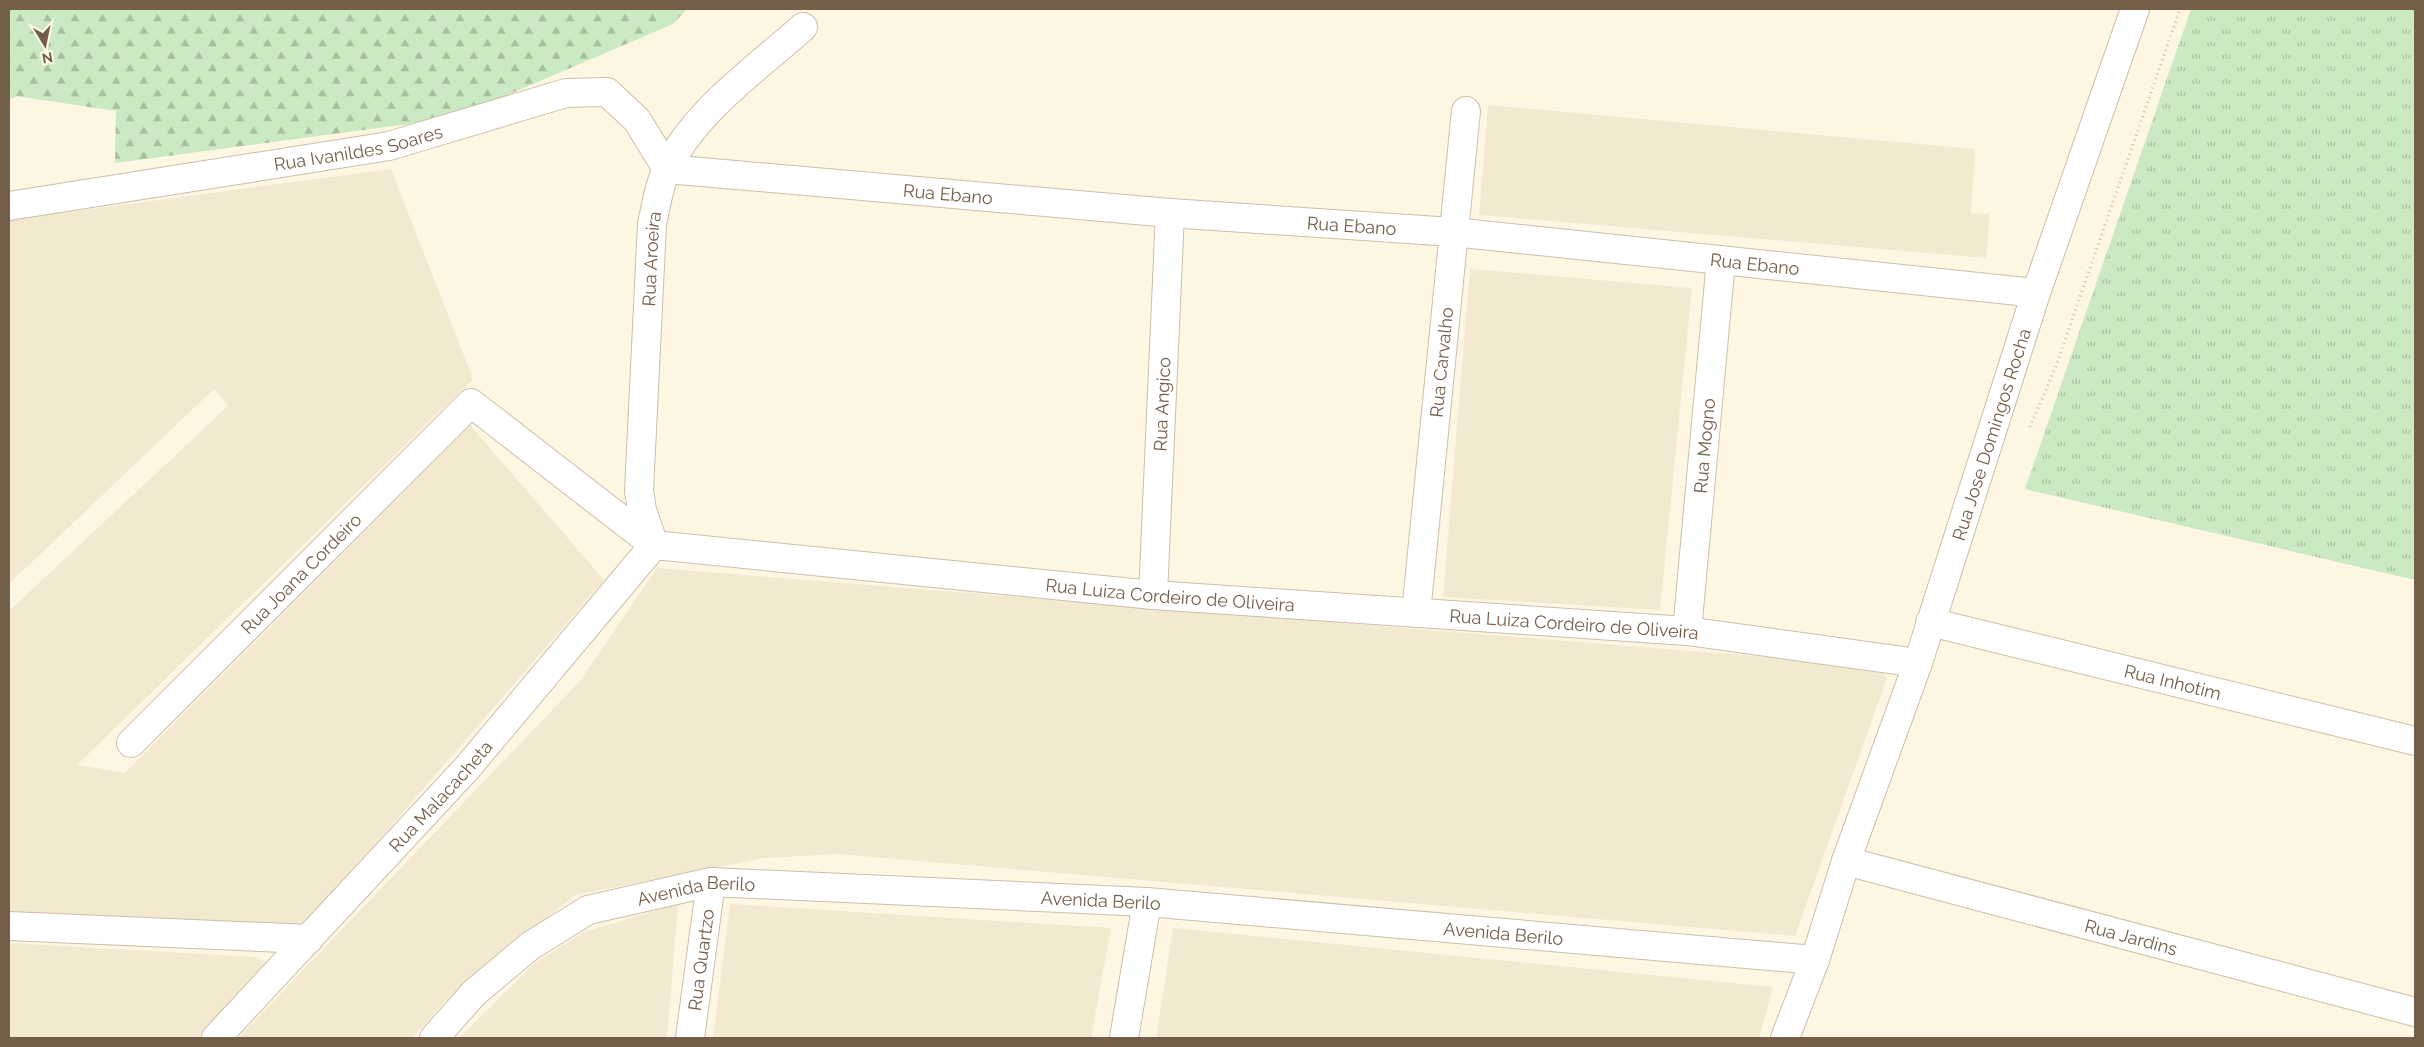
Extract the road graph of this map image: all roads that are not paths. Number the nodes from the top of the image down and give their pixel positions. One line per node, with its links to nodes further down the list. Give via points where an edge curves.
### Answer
1 (2135, 9): 9 (street, Rua Jose Domingos Rocha)
2 (803, 27): 4 (street, Rua Aroeira, via 701,118)
3 (1466, 111): 7 (street, Rua Carvalho)
4 (667, 169): 5 (street, Rua Ivanildes Soares, via 637,120 607,92 566,93 389,146); 6 (street, Rua Ebano); 10 (street, Rua Aroeira, via 652,224 640,491 642,510)
5 (9, 206)
6 (1170, 213): 7 (street, Rua Ebano); 11 (street, Rua Angico)
7 (1453, 232): 8 (street, Rua Ebano); 12 (street, Rua Carvalho)
8 (1721, 260): 9 (street, Rua Ebano); 14 (street, Rua Mogno)
9 (2036, 293): 13 (street, Rua Jose Domingos Rocha)
10 (654, 545): 11 (street, Rua Luiza Cordeiro de Oliveira); 17 (street, Rua Joana Cordeiro, via 471,403); 22 (street, Rua Malacacheta, via 467,768)
11 (1154, 595): 12 (street, Rua Luiza Cordeiro de Oliveira)
12 (1416, 613): 14 (street, Rua Luiza Cordeiro de Oliveira)
13 (1930, 622): 15 (street, Rua Jose Domingos Rocha); 16 (street, Rua Inhotim)
14 (1687, 631): 15 (street, Rua Luiza Cordeiro de Oliveira)
15 (1918, 663): 18 (street, Rua Jose Domingos Rocha)
16 (2415, 741)
17 (131, 743)
18 (1846, 861): 23 (street, Rua Jose Domingos Rocha); 24 (street, Rua Jardins)
19 (711, 882): 20 (street, Avenida Berilo); 26 (street, Avenida Berilo, via 588,910 530,946 474,993); 27 (street, Rua Quartzo)
20 (1147, 902): 23 (street, Avenida Berilo); 28 (street)
21 (9, 926): 22 (street)
22 (309, 939): 25 (street, Rua Malacacheta)
23 (1815, 960): 29 (street, Rua Jose Domingos Rocha)
24 (2415, 1012)
25 (216, 1038)
26 (434, 1038)
27 (690, 1038)
28 (1124, 1038)
29 (1785, 1038)

